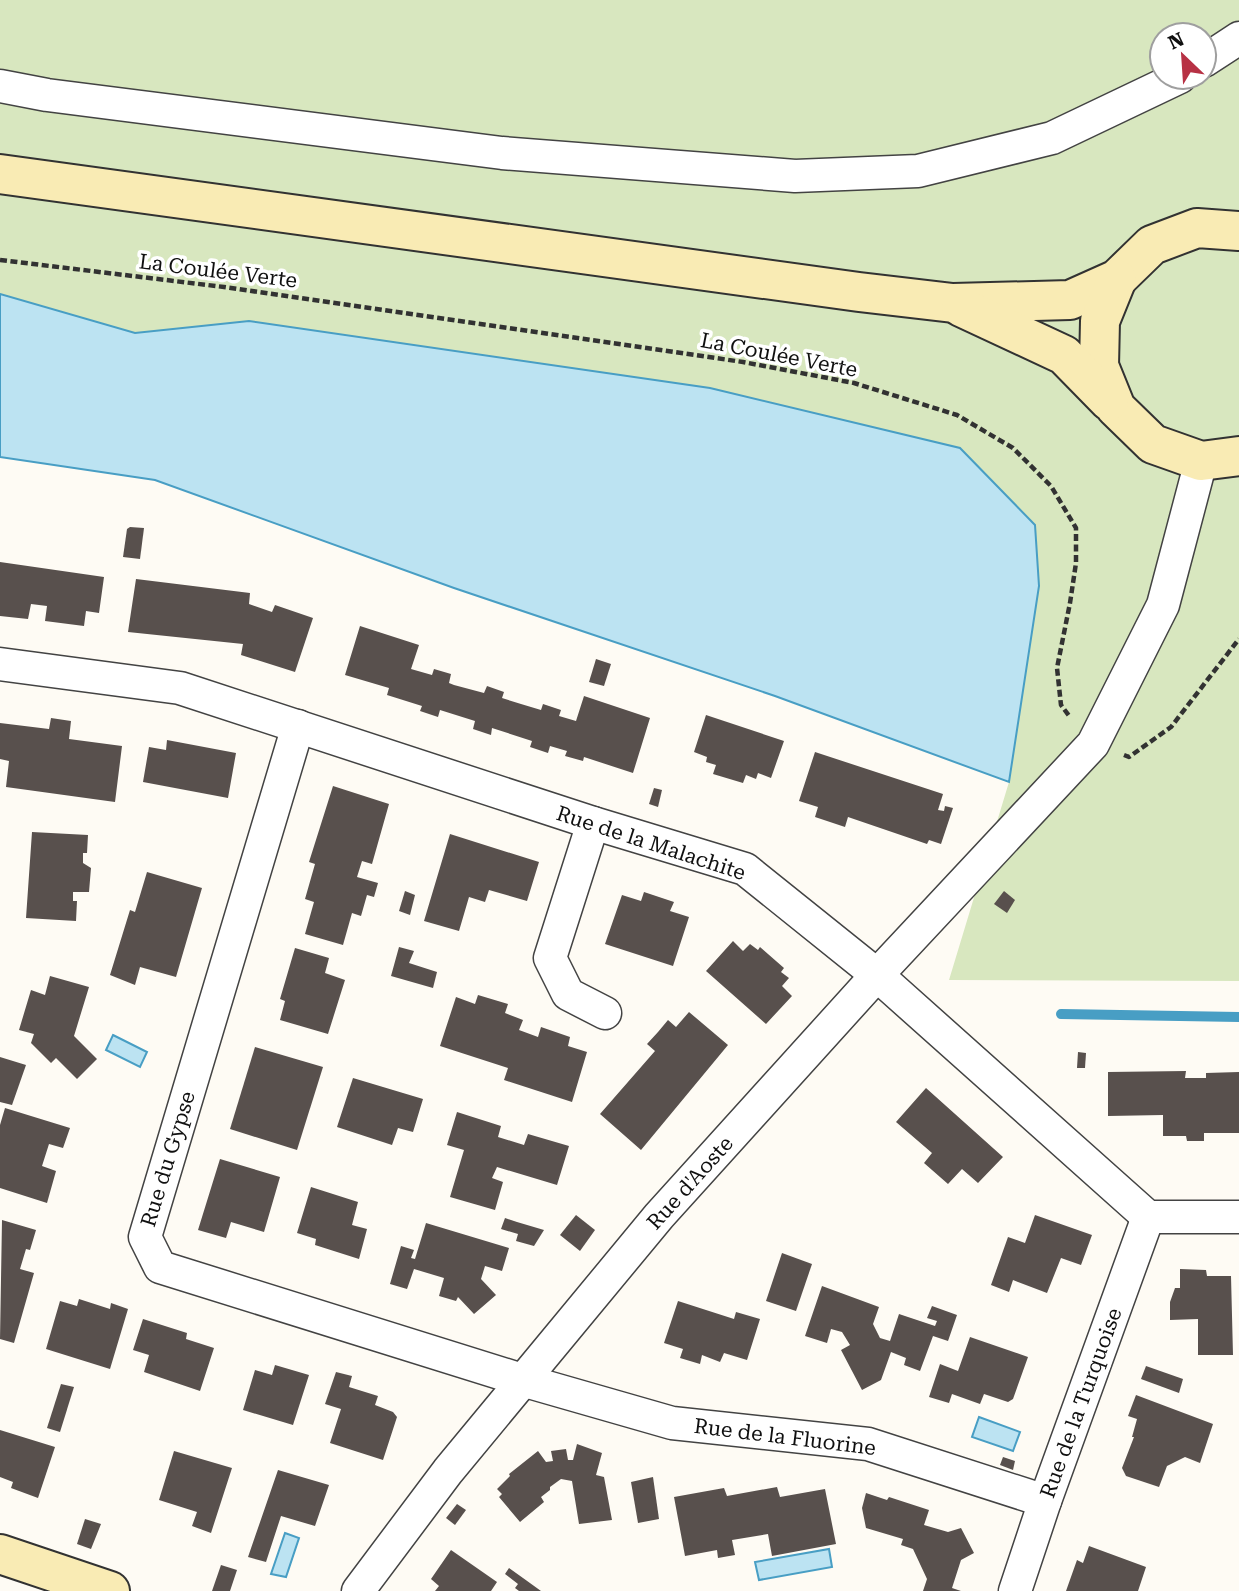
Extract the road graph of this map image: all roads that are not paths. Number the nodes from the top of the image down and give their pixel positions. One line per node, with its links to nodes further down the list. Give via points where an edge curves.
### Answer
1 (1239, 38): 2 (street)
2 (1218, 52)
3 (0, 86): 4 (street, via 502,153 795,176 918,171 1052,138)
4 (1151, 91)
5 (0, 174): 8 (main road)
6 (1239, 230): 7 (main road, via 1197,228 1152,245)
7 (1117, 279): 8 (main road, via 1070,300); 9 (main road, via 1100,321 1099,355)
8 (953, 303): 9 (main road, via 1064,355)
9 (1116, 408): 11 (main road, via 1153,444)
10 (1239, 456): 11 (main road)
11 (1201, 461): 15 (street, Rue d'Aoste, via 1163,605 1093,744)
12 (0, 664): 13 (street, Rue de la Malachite, via 180,688)
13 (299, 726): 14 (street, Rue de la Malachite); 19 (street, Rue du Gypse, via 145,1237 160,1267)
14 (593, 823): 15 (street, Rue de la Malachite, via 744,869); 16 (street, via 550,958 568,994)
15 (877, 975): 17 (street, Rue de la Malachite); 19 (street, Rue d'Aoste, via 659,1216)
16 (605, 1013)
17 (1148, 1216): 18 (street); 20 (street, Rue de la Turquoise)
18 (1239, 1217)
19 (522, 1380): 20 (street, Rue de la Fluorine, via 672,1423 868,1444); 23 (street, Rue d'Aoste)
20 (1045, 1501): 24 (street, Rue de la Turquoise)
21 (0, 1554): 22 (main road)
22 (110, 1591)
23 (358, 1591)
24 (1015, 1591)

